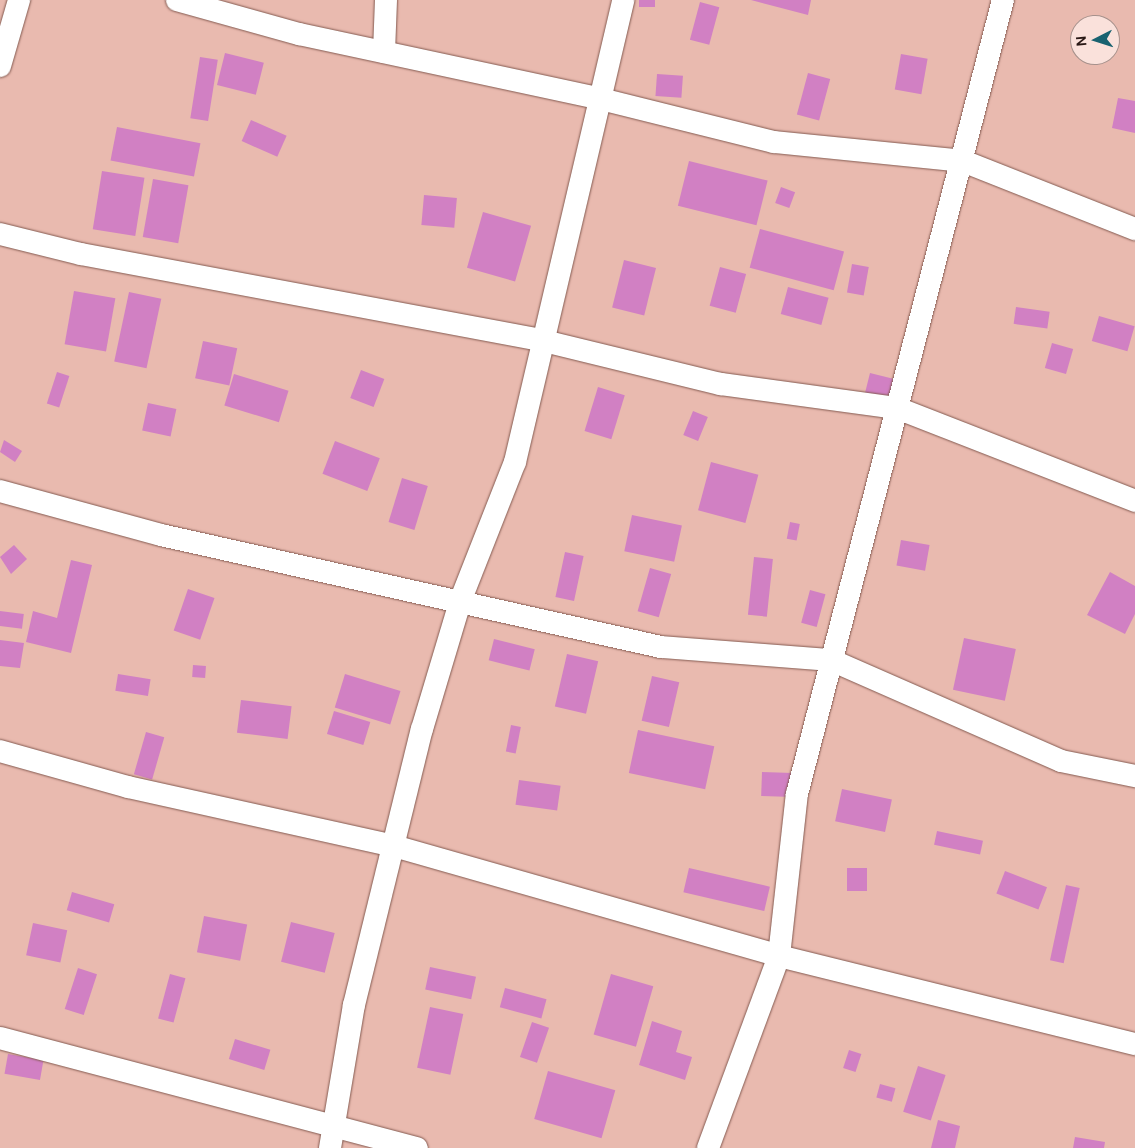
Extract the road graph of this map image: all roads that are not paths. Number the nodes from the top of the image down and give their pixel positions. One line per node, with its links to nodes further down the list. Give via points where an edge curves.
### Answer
1 (19, 0): 7 (street)
2 (177, 0): 6 (street)
3 (386, 0): 6 (street)
4 (623, 0): 8 (street)
5 (1003, 0): 9 (street)
6 (384, 52): 8 (street)
7 (0, 66)
8 (597, 98): 9 (street, via 774,142); 12 (street)
9 (963, 161): 10 (street); 13 (street)
10 (1135, 229)
11 (0, 234): 12 (street, via 81,254)
12 (544, 341): 13 (street, via 721,384); 16 (street, via 515,462)
13 (898, 408): 15 (street); 17 (street)
14 (0, 491): 16 (street, via 162,535)
15 (1135, 502)
16 (461, 599): 17 (street, via 661,648); 20 (street, via 422,729)
17 (831, 660): 19 (street, via 1061,761); 21 (street, via 797,794)
18 (0, 751): 20 (street, via 128,787)
19 (1135, 776)
20 (394, 846): 21 (street); 24 (street, via 354,1004)
21 (779, 956): 23 (street); 26 (street)
22 (0, 1038): 24 (street)
23 (1135, 1044)
24 (331, 1137): 25 (street)
25 (417, 1148)
26 (708, 1148)

